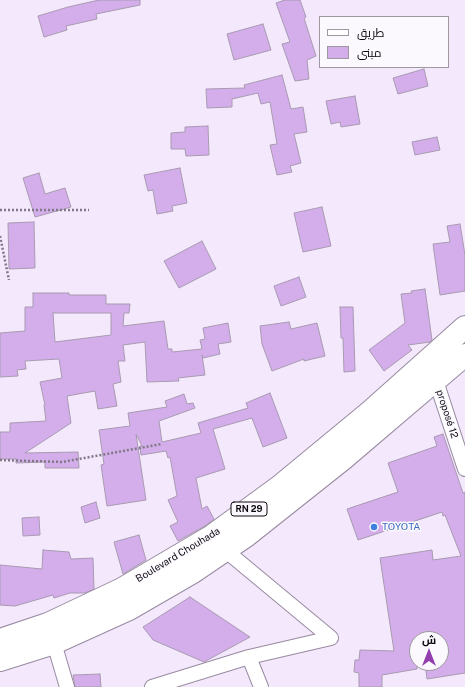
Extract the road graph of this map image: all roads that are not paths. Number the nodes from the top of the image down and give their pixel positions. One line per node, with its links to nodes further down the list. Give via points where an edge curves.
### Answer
1 (465, 328): 6 (highway, Boulevard Chouhada / RN 29, via 280,488 212,536 115,592 48,624)
2 (465, 355): 3 (highway, RN 29)
3 (436, 381): 4 (street, proposé 12); 5 (highway, RN 29, via 343,460)
4 (465, 469)
5 (225, 550): 7 (highway, RN 29, via 129,609); 8 (street, via 331,638)
6 (0, 640)
7 (54, 643): 9 (highway, RN 29); 11 (street)
8 (249, 657): 12 (street); 13 (street)
9 (8, 658): 10 (street)
10 (0, 671)
11 (67, 687)
12 (152, 687)
13 (261, 687)

